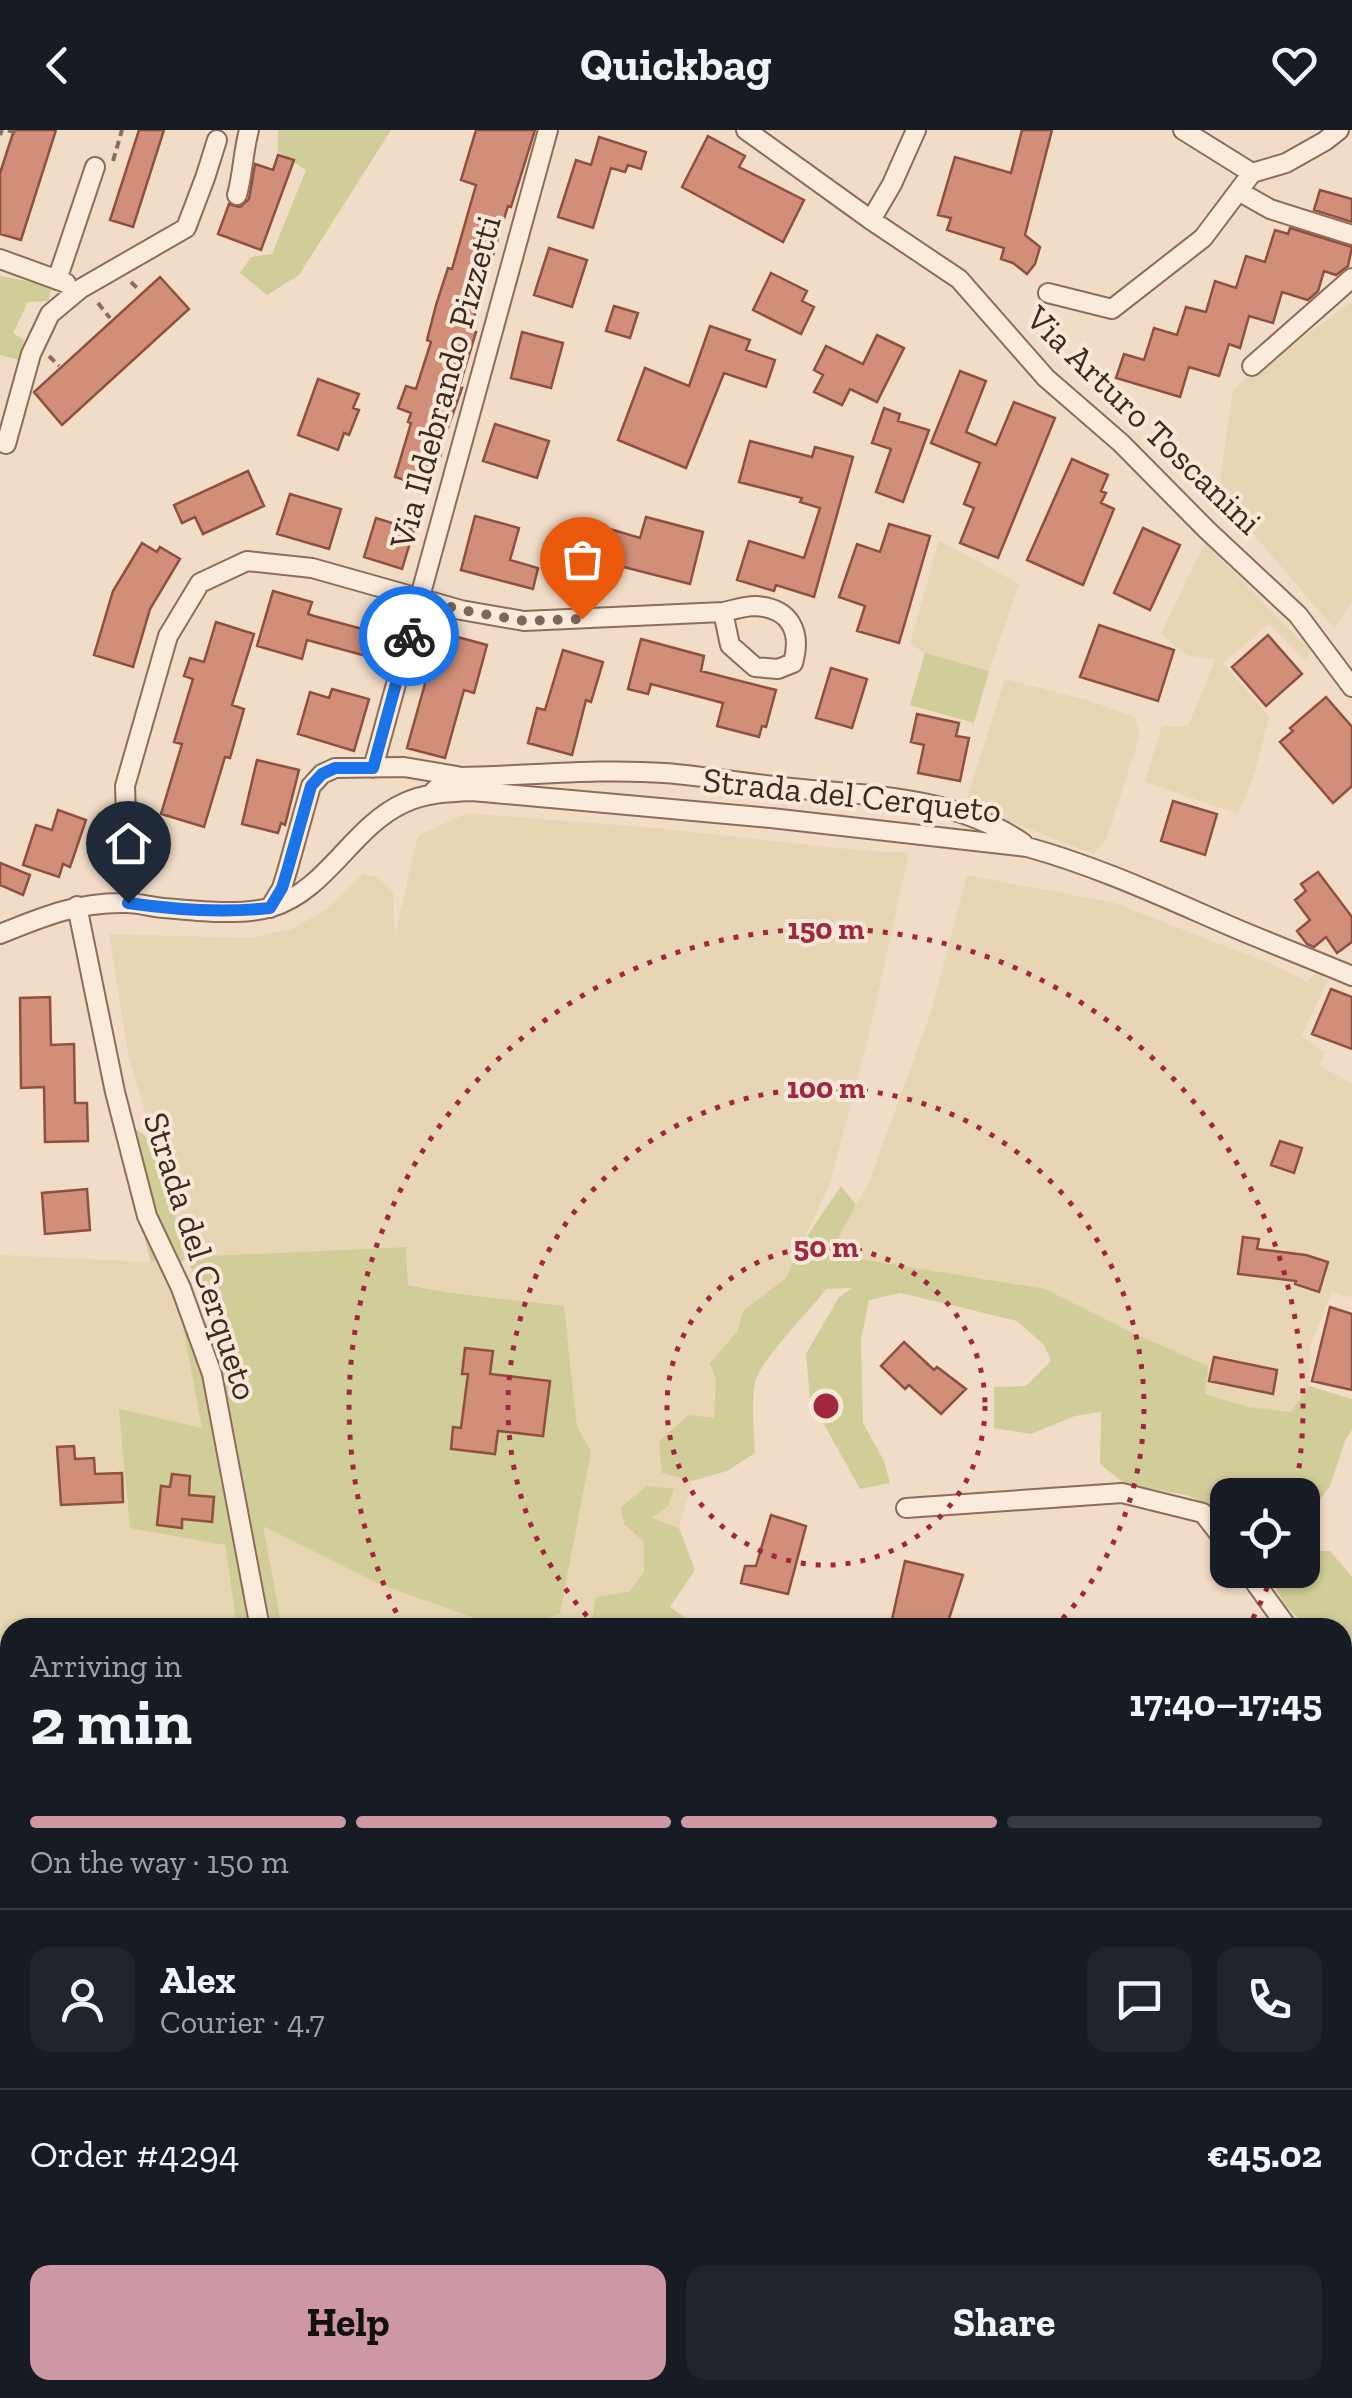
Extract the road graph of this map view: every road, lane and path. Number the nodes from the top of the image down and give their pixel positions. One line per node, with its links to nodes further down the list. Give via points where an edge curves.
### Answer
1 (122, 130): 11 (path)
2 (250, 130): 14 (street)
3 (548, 130): 30 (street, Via Ildebrando Pizzetti)
4 (746, 130): 15 (street, Via Arturo Toscanini)
5 (916, 130): 15 (street)
6 (1182, 130): 12 (street)
7 (1339, 130): 12 (street, via 1286,163)
8 (3, 132): 9 (path)
9 (16, 133)
10 (216, 140): 21 (street, via 186,228)
11 (104, 164): 20 (street)
12 (1252, 173): 13 (street)
13 (1240, 192): 16 (street, via 1270,209); 23 (street, via 1203,238 1112,309)
14 (237, 194)
15 (871, 220): 32 (street, Via Arturo Toscanini, via 959,279 1046,378 1298,614)
16 (1352, 234)
17 (0, 259): 20 (street)
18 (128, 278): 22 (path)
19 (1352, 278): 28 (street)
20 (57, 280): 21 (street)
21 (80, 289): 29 (street, via 50,314 31,354)
22 (140, 292)
23 (1048, 293)
24 (98, 303): 25 (path)
25 (110, 318)
26 (46, 353): 27 (path)
27 (59, 366)
28 (1252, 366)
29 (6, 444)
30 (420, 598): 31 (street, via 524,621); 33 (street, Via Ildebrando Pizzetti); 37 (street, via 312,568 247,561 200,583 168,636 124,786)
31 (723, 612): 31 (street, via 730,645 755,667 792,662 798,645 786,617 752,606)
32 (1352, 686)
33 (373, 768): 34 (street, Strada del Cerqueto); 39 (street, Strada del Cerqueto, via 335,768 311,786 282,888)
34 (458, 776): 35 (street, Strada del Cerqueto); 36 (street, Strada del Cerqueto, via 664,773 888,797 974,816)
35 (430, 794): 36 (street, Strada del Cerqueto, via 557,798); 39 (street, Strada del Cerqueto, via 402,803 310,885)
36 (1027, 846): 41 (street, Strada del Cerqueto, via 1158,893)
37 (128, 903): 38 (street, Strada del Cerqueto); 39 (street, Strada del Cerqueto, via 240,912)
38 (77, 906): 40 (street, Strada del Cerqueto); 45 (street, Strada del Cerqueto, via 147,1216 212,1374)
39 (270, 908)
40 (0, 934)
41 (1352, 976)
42 (906, 1508): 43 (street, via 1122,1494 1203,1512)
43 (1210, 1521)
44 (1259, 1588): 46 (street)
45 (258, 1618)
46 (1281, 1618)

